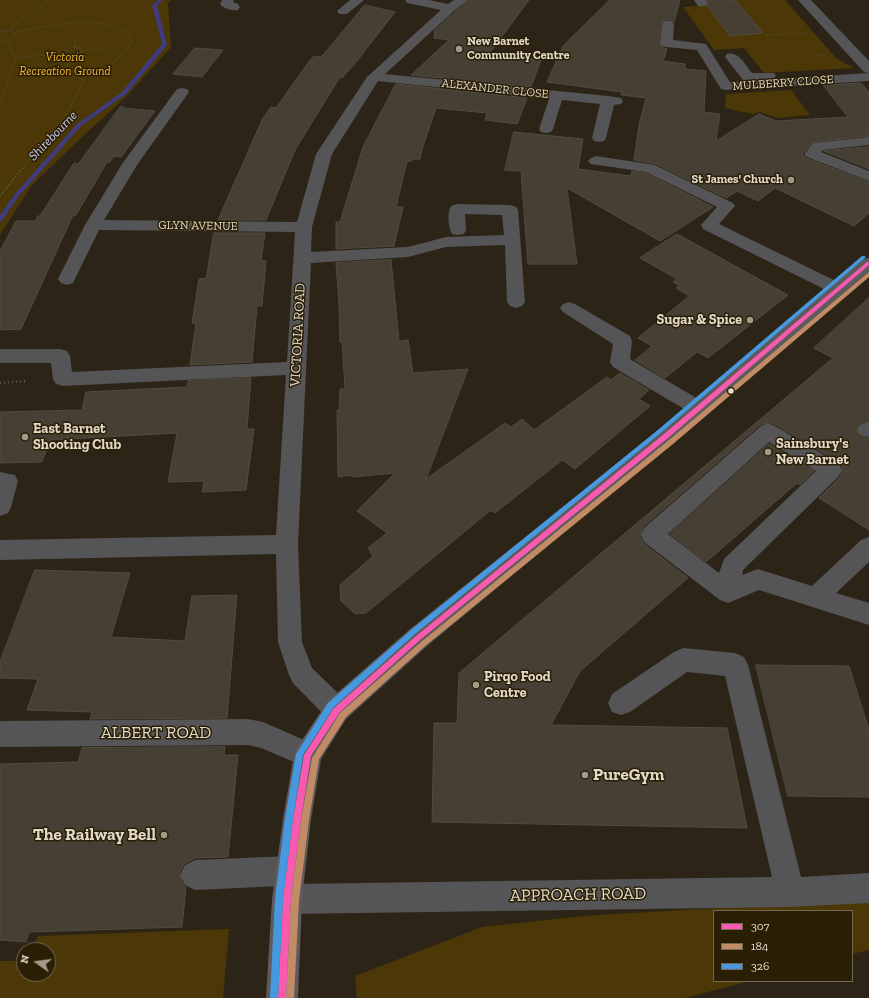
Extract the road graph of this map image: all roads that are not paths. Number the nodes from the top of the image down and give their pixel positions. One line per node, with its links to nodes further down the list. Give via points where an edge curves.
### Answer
1 (358, 0): 5 (street)
2 (411, 0): 4 (street)
3 (804, 0): 8 (street)
4 (456, 4): 9 (street, VICTORIA ROAD)
5 (343, 11)
6 (668, 24): 10 (street, MULBERRY CLOSE, via 666,43 701,47 726,86)
7 (732, 57): 8 (street, via 748,77)
8 (868, 66)
9 (374, 77): 12 (street, ALEXANDER CLOSE); 19 (street, VICTORIA ROAD, via 324,154)
10 (869, 77)
11 (182, 92): 18 (street, via 130,164)
12 (557, 95): 13 (street); 14 (street, ALEXANDER CLOSE, via 612,100)
13 (546, 129)
14 (599, 138)
15 (869, 141): 17 (street, via 818,146 812,154)
16 (596, 161): 25 (street, via 650,168 728,206 709,225)
17 (869, 176)
18 (93, 225): 19 (street, GLYN AVENUE); 24 (street)
19 (304, 227): 22 (street, VICTORIA ROAD)
20 (458, 230): 21 (street, via 457,209 510,210)
21 (513, 240): 22 (street, via 446,242 408,252); 26 (street)
22 (302, 258): 29 (street, VICTORIA ROAD)
23 (869, 263): 25 (main road)
24 (67, 279)
25 (838, 289): 30 (main road)
26 (516, 302)
27 (568, 308): 30 (street, via 623,341 620,362)
28 (0, 356): 29 (street, via 60,356 63,379)
29 (296, 368): 33 (street, VICTORIA ROAD)
30 (698, 408): 40 (main road, via 418,638)
31 (0, 481): 32 (street, via 6,481)
32 (0, 507)
33 (287, 544): 35 (street); 40 (street, VICTORIA ROAD, via 290,642 302,676)
34 (869, 547): 37 (street)
35 (0, 550)
36 (728, 593): 36 (street, via 652,535 768,431 834,466 732,566); 37 (street, via 758,579)
37 (816, 597): 38 (street)
38 (869, 614)
39 (621, 703): 46 (street, via 683,660 735,664)
40 (337, 710): 42 (main road)
41 (0, 734): 42 (street, ALBERT ROAD, via 248,732 263,735)
42 (308, 755): 44 (main road)
43 (195, 875): 44 (street, APPROACH ROAD)
44 (289, 885): 46 (street, APPROACH ROAD); 47 (main road)
45 (869, 888): 46 (street, APPROACH ROAD)
46 (790, 892)
47 (282, 998)

